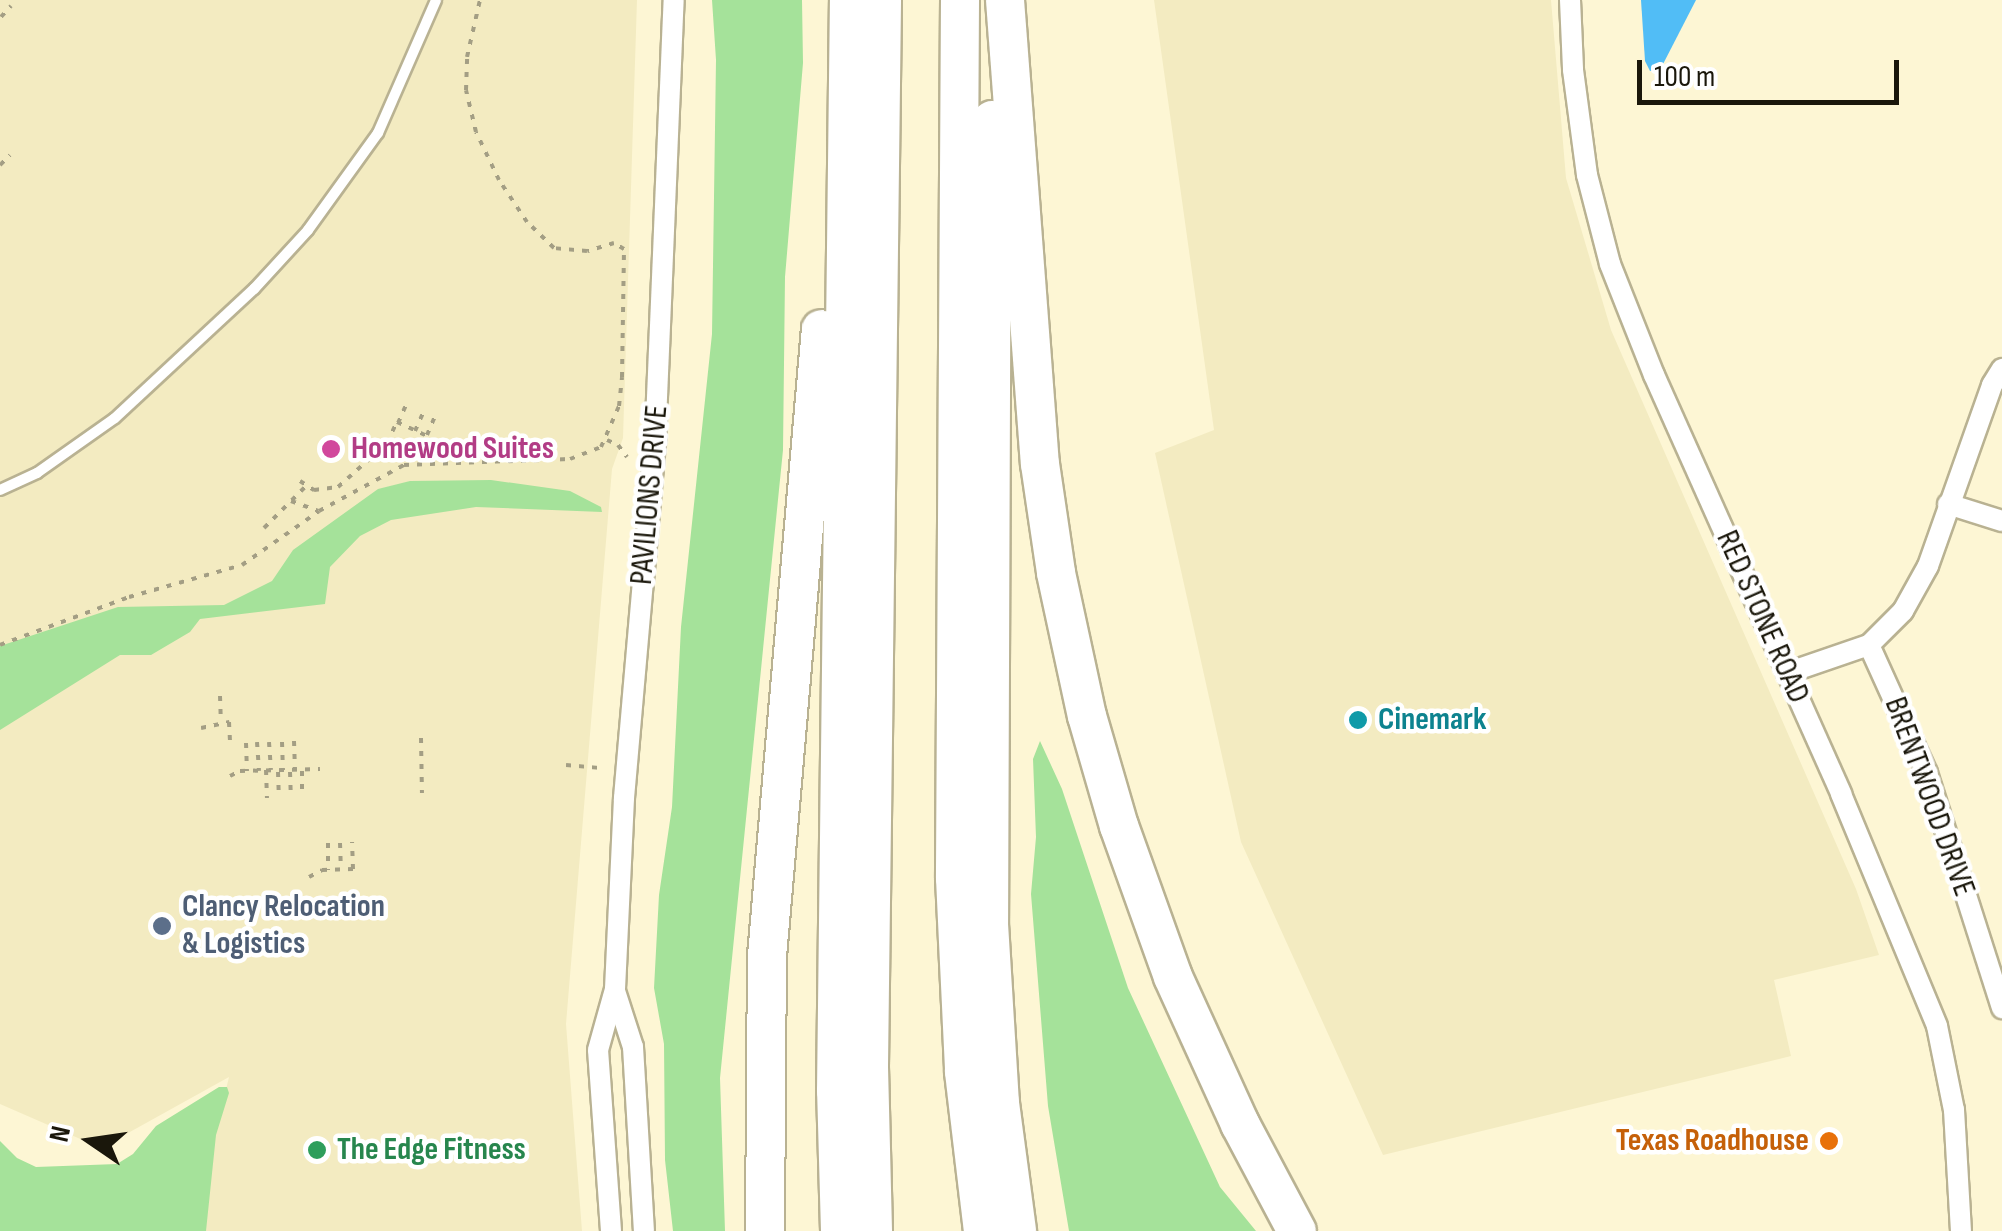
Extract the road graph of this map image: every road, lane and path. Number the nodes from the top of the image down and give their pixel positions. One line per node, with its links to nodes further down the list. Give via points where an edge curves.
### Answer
1 (436, 0): 27 (lane, via 378,133 308,230 116,418 37,473)
2 (480, 0): 22 (path, via 466,90 498,180 554,248 587,251 614,243 624,249 622,377)
3 (674, 0): 66 (street, PAVILIONS DRIVE, via 656,427)
4 (849, 0): 12 (highway)
5 (882, 0): 74 (highway, via 869,1066)
6 (960, 0): 75 (highway, via 955,878 964,1072)
7 (993, 0): 76 (highway, via 988,894 999,1086)
8 (1005, 0): 77 (highway, via 1040,464 1087,716 1118,826 1173,976)
9 (1570, 0): 35 (street, RED STONE ROAD, via 1577,110 1610,264)
10 (10, 6): 11 (path)
11 (1, 17)
12 (848, 69): 72 (highway, via 828,171 817,400 768,956); 73 (highway)
13 (10, 155): 14 (path)
14 (0, 165)
15 (2002, 370): 29 (street)
16 (407, 403): 19 (path)
17 (424, 411): 20 (path)
18 (435, 416): 20 (path, via 430,437)
19 (398, 423): 20 (path); 26 (path, via 388,443 347,481 326,491)
20 (415, 430)
21 (629, 439): 23 (path)
22 (607, 440): 23 (path); 30 (path, via 590,454 570,458 404,465)
23 (618, 445): 24 (path)
24 (627, 458)
25 (300, 481): 26 (path)
26 (305, 486): 28 (path)
27 (0, 490)
28 (291, 501): 30 (path); 32 (path)
29 (1948, 504): 31 (street); 34 (street, via 1928,566 1903,611)
30 (319, 512): 33 (path, via 242,566 129,597)
31 (2002, 521)
32 (264, 528)
33 (0, 645)
34 (1870, 645): 35 (street); 67 (street, BRENTWOOD DRIVE, via 1927,773)
35 (1787, 673): 78 (street, RED STONE ROAD, via 1936,1026 1954,1110)
36 (220, 696): 37 (path)
37 (221, 722): 38 (path); 44 (path, via 229,722)
38 (200, 728)
39 (421, 738): 55 (path)
40 (294, 741): 51 (path)
41 (258, 742): 48 (path)
42 (270, 742): 49 (path)
43 (282, 742): 50 (path)
44 (230, 743)
45 (246, 743): 53 (path)
46 (566, 765): 47 (path)
47 (599, 768)
48 (259, 770): 49 (path); 53 (path)
49 (268, 770): 50 (path); 59 (path)
50 (280, 770): 51 (path); 57 (path)
51 (296, 770): 52 (path); 56 (path); 58 (path)
52 (320, 770)
53 (247, 771): 54 (path)
54 (230, 776)
55 (422, 793)
56 (302, 796)
57 (279, 797)
58 (291, 797)
59 (267, 798)
60 (352, 842): 64 (path, via 354,869)
61 (328, 843): 63 (path)
62 (340, 843): 64 (path)
63 (328, 870): 64 (path); 65 (path)
64 (341, 870)
65 (309, 877)
66 (615, 989): 68 (street, PAVILIONS DRIVE, via 598,1050); 69 (street, PAVILIONS DRIVE, via 632,1047)
67 (2002, 1008)
68 (606, 1184): 69 (street); 70 (street, PAVILIONS DRIVE)
69 (641, 1199): 71 (street, PAVILIONS DRIVE)
70 (611, 1231)
71 (644, 1231)
72 (764, 1231)
73 (840, 1231)
74 (873, 1231)
75 (983, 1231)
76 (1017, 1231)
77 (1297, 1231)
78 (1961, 1231)

